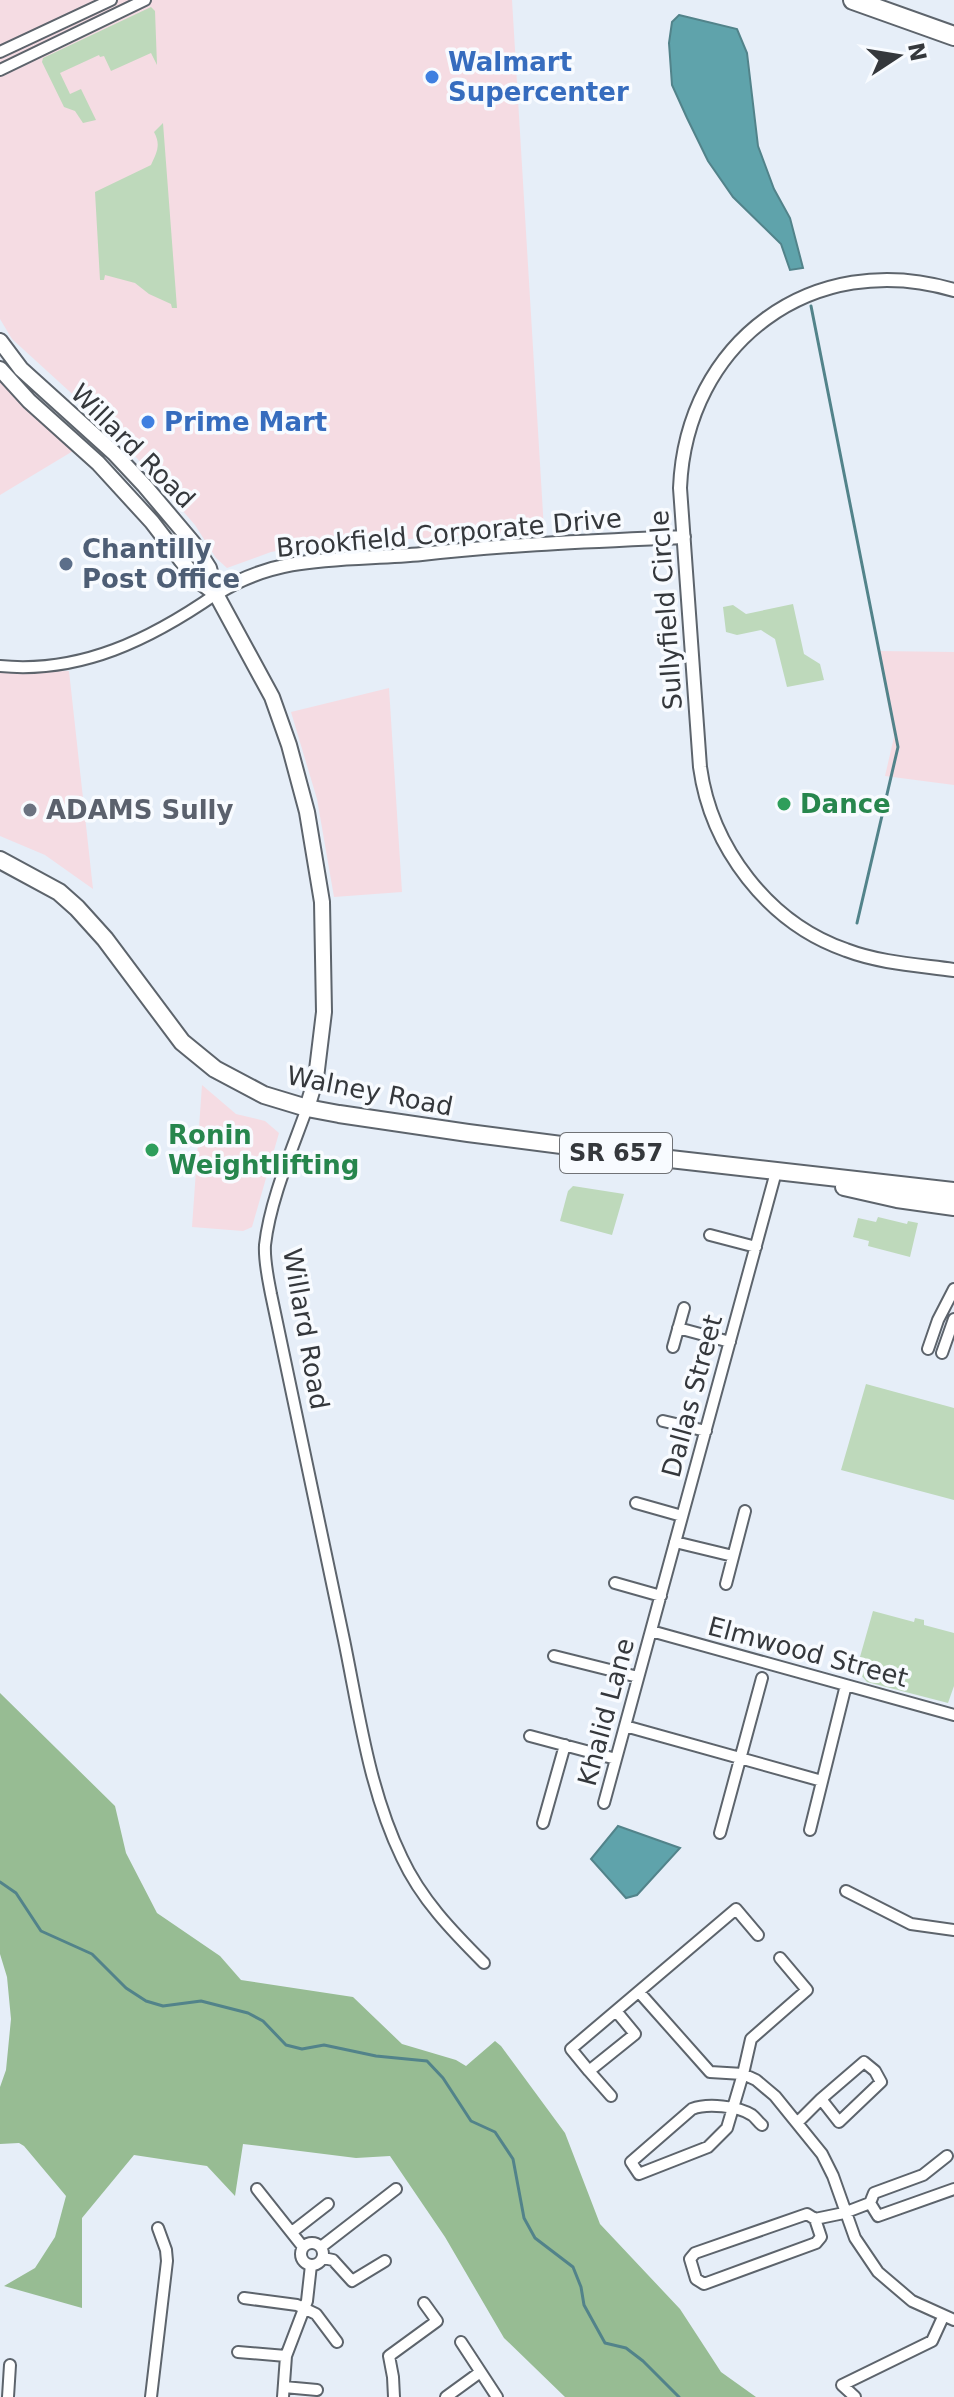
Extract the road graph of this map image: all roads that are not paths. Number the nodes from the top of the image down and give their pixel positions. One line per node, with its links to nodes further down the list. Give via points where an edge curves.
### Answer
1 (111, 0): 6 (street)
2 (145, 0): 7 (street)
3 (853, 0): 4 (highway); 5 (highway)
4 (954, 28)
5 (954, 36)
6 (0, 52)
7 (0, 70)
8 (954, 290): 11 (street, Sullyfield Circle, via 908,280 845,284 801,298 750,331 719,365 692,417 681,473)
9 (0, 341): 12 (main road, Willard Road, via 21,369 144,485 193,543 209,568)
10 (0, 369): 12 (main road, Willard Road, via 118,483 195,578)
11 (684, 537): 12 (street, Brookfield Corporate Drive, via 295,563 253,574); 15 (street, Sullyfield Circle, via 701,778 714,821 736,863 773,905 843,950)
12 (216, 594): 13 (street, Brookfield Corporate Drive, via 146,637 106,654 48,666); 16 (main road, Willard Road, via 272,697 314,846 325,981 320,1051)
13 (0, 666)
14 (0, 860): 16 (main road, Walney Road / SR 657, via 77,908 197,1055 248,1087)
15 (954, 970)
16 (307, 1108): 17 (main road, Walney Road / SR 657); 60 (street, Willard Road, via 267,1234 271,1294 383,1814 419,1888)
17 (776, 1172): 18 (main road, Walney Road / SR 657); 19 (main road, Walney Road / SR 657); 21 (street, Dallas Street)
18 (954, 1191)
19 (954, 1207)
20 (710, 1235): 21 (street)
21 (756, 1247): 26 (street, Dallas Street)
22 (954, 1289): 28 (street)
23 (684, 1308): 25 (street)
24 (954, 1319): 29 (street)
25 (678, 1328): 26 (street); 27 (street)
26 (730, 1342): 31 (street, Dallas Street)
27 (673, 1347)
28 (928, 1349)
29 (942, 1353)
30 (663, 1421): 31 (street)
31 (706, 1431): 34 (street, Dallas Street)
32 (636, 1503): 34 (street)
33 (745, 1511): 36 (street)
34 (682, 1516): 35 (street, Dallas Street)
35 (675, 1542): 36 (street); 39 (street, Dallas Street)
36 (733, 1556): 38 (street)
37 (615, 1583): 39 (street)
38 (726, 1584)
39 (661, 1596): 40 (street, Dallas Street)
40 (651, 1631): 42 (street, Khalid Lane); 44 (street, Elmwood Street)
41 (554, 1656): 42 (street)
42 (638, 1677): 46 (street, Khalid Lane)
43 (762, 1678): 49 (street)
44 (846, 1685): 45 (street, Elmwood Street); 51 (street)
45 (954, 1715)
46 (625, 1726): 49 (street); 50 (street, Khalid Lane)
47 (530, 1736): 48 (street)
48 (565, 1745): 50 (street); 53 (street)
49 (740, 1758): 51 (street); 55 (street)
50 (616, 1759): 52 (street, Khalid Lane)
51 (822, 1781): 54 (street)
52 (604, 1803)
53 (543, 1823)
54 (810, 1830)
55 (720, 1833)
56 (846, 1891): 57 (street, via 911,1924)
57 (954, 1930)
58 (758, 1935): 61 (street, via 736,1909)
59 (780, 1958): 64 (street, via 807,1990 751,2039)
60 (484, 1963)
61 (639, 1992): 62 (street); 64 (street, via 710,2072)
62 (616, 2011): 63 (street, via 571,2049); 63 (street, via 635,2034)
63 (589, 2071): 65 (street)
64 (743, 2074): 67 (street); 68 (street, via 766,2087)
65 (611, 2096)
66 (821, 2099): 66 (street, via 839,2122 881,2082 864,2062); 68 (street)
67 (734, 2109): 67 (street, via 727,2128 708,2147 639,2174 631,2162 692,2109); 69 (street)
68 (798, 2122): 76 (street, via 824,2158)
69 (762, 2125)
70 (947, 2156): 74 (street, via 923,2175 874,2193)
71 (257, 2189): 79 (street)
72 (396, 2189): 81 (street)
73 (954, 2189): 74 (street, via 878,2216)
74 (870, 2203): 76 (street)
75 (328, 2204): 79 (street)
76 (844, 2213): 77 (street); 87 (street, via 878,2272 912,2301)
77 (815, 2219): 77 (street, via 807,2214 695,2253 690,2259 696,2279 704,2284 816,2243 821,2237)
78 (158, 2228): 98 (street, via 167,2261)
79 (292, 2232): 80 (street)
80 (303, 2247): 81 (street, via 312,2242); 83 (street, via 302,2259)
81 (322, 2252): 82 (street, via 352,2281); 83 (street, via 318,2264)
82 (385, 2261)
83 (311, 2265): 86 (street)
84 (244, 2298): 86 (street)
85 (424, 2303): 99 (street, via 437,2321 389,2356)
86 (305, 2309): 89 (street, via 316,2314); 92 (street)
87 (943, 2317): 88 (street); 102 (street, via 932,2341 842,2385)
88 (954, 2320)
89 (337, 2342)
90 (461, 2342): 94 (street)
91 (238, 2352): 92 (street)
92 (286, 2356): 96 (street)
93 (10, 2365): 97 (street)
94 (479, 2373): 100 (street); 101 (street)
95 (317, 2390): 96 (street)
96 (284, 2392)
97 (8, 2397)
98 (151, 2397)
99 (394, 2397)
100 (446, 2397)
101 (497, 2397)
102 (855, 2397)

